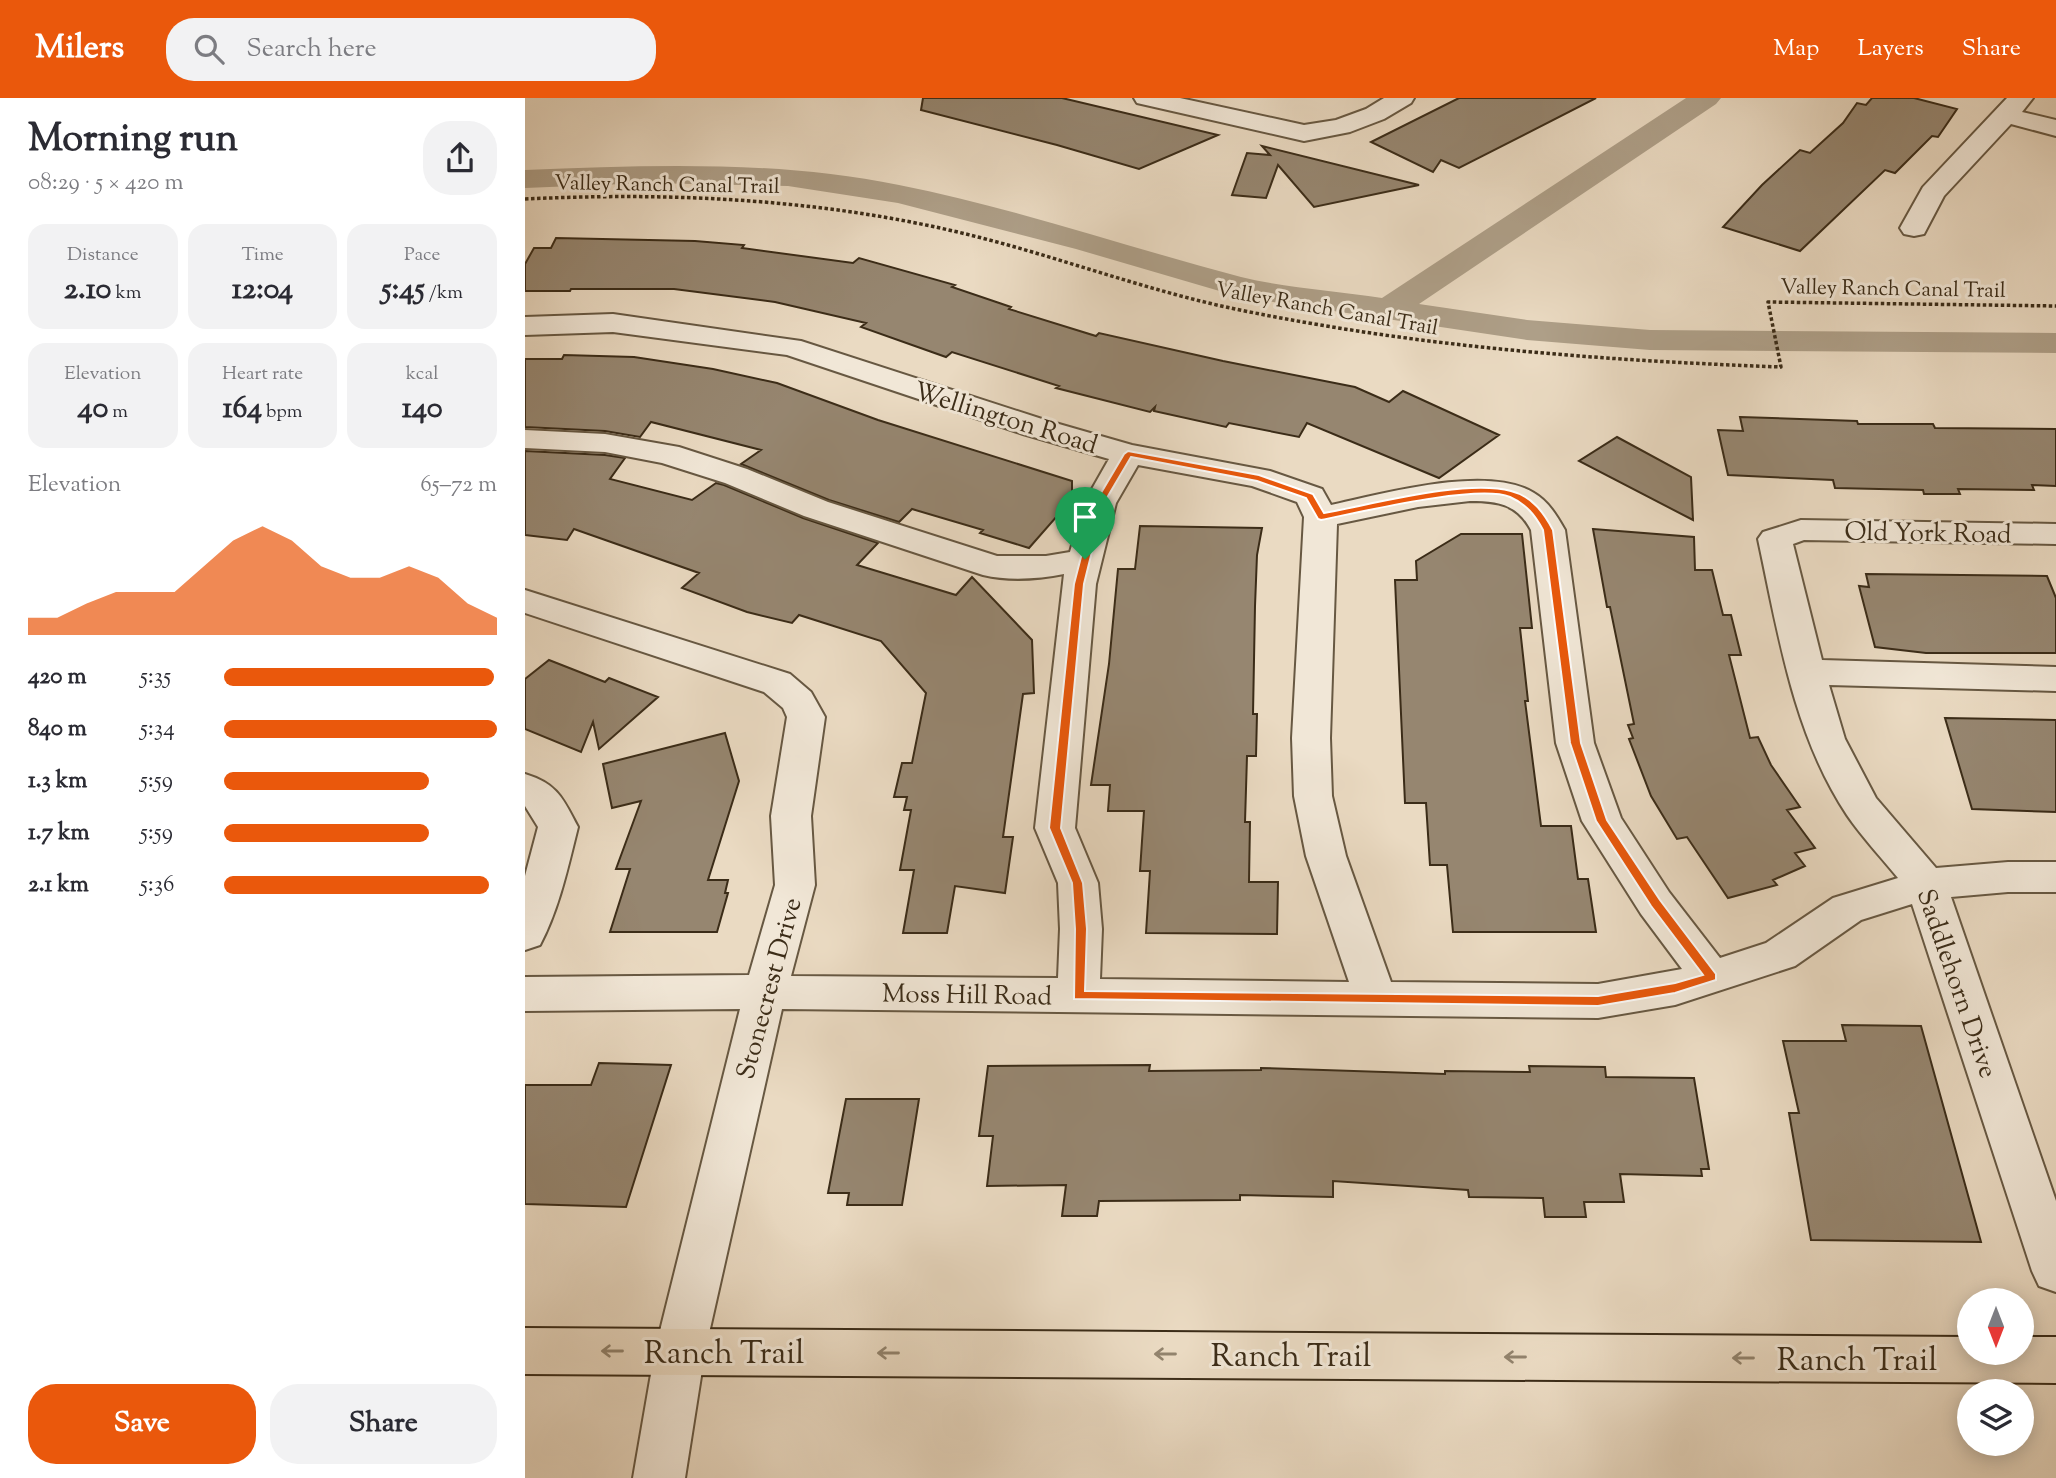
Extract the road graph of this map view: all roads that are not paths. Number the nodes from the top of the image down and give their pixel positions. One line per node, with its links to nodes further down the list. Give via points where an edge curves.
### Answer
1 (1402, 98): 2 (street, via 1341,127 1304,133)
2 (1156, 99)
3 (2014, 107): 4 (street); 5 (street, via 1932,193)
4 (2056, 128)
5 (1914, 228)
6 (525, 326): 8 (street, Wellington Road, via 613,323 791,347 968,407)
7 (525, 439): 12 (street, via 605,443 668,454 815,509 995,567 1045,567)
8 (1128, 454): 9 (street, Wellington Road, via 1259,478 1310,496); 12 (street, via 1100,503)
9 (1321, 517): 20 (street, via 1472,490 1511,494 1537,510 1548,530 1575,743 1602,821 1655,903); 24 (street, via 1311,738 1313,796 1326,856)
10 (1801, 530): 11 (street, Old York Road); 14 (street, Saddlehorn Drive, via 1775,538)
11 (2056, 534)
12 (1085, 559): 23 (street, via 1055,828 1077,883 1081,929)
13 (525, 600): 21 (street, Stonecrest Drive, via 777,683 798,701 806,717 792,816 795,885)
14 (1807, 673): 15 (street); 18 (street, Saddlehorn Drive, via 1826,739 1861,806)
15 (2056, 679)
16 (525, 788): 19 (street, via 544,800 558,827)
17 (2056, 877): 18 (street, Moss Hill Road)
18 (1926, 884): 20 (street, Moss Hill Road, via 1847,909 1780,955); 25 (street, Saddlehorn Drive)
19 (525, 934)
20 (1711, 977): 24 (street, Moss Hill Road, via 1598,1001)
21 (765, 992): 22 (street, Moss Hill Road); 23 (street, Moss Hill Road); 27 (street, Stonecrest Drive)
22 (525, 994)
23 (1078, 996): 24 (street, Moss Hill Road)
24 (1376, 999)
25 (2056, 1271)
26 (525, 1351): 27 (main road, Ranch Trail, one-way to 26)
27 (680, 1351): 28 (main road, Ranch Trail, one-way to 27); 29 (street, Stonecrest Drive)
28 (2056, 1360)
29 (659, 1478)

